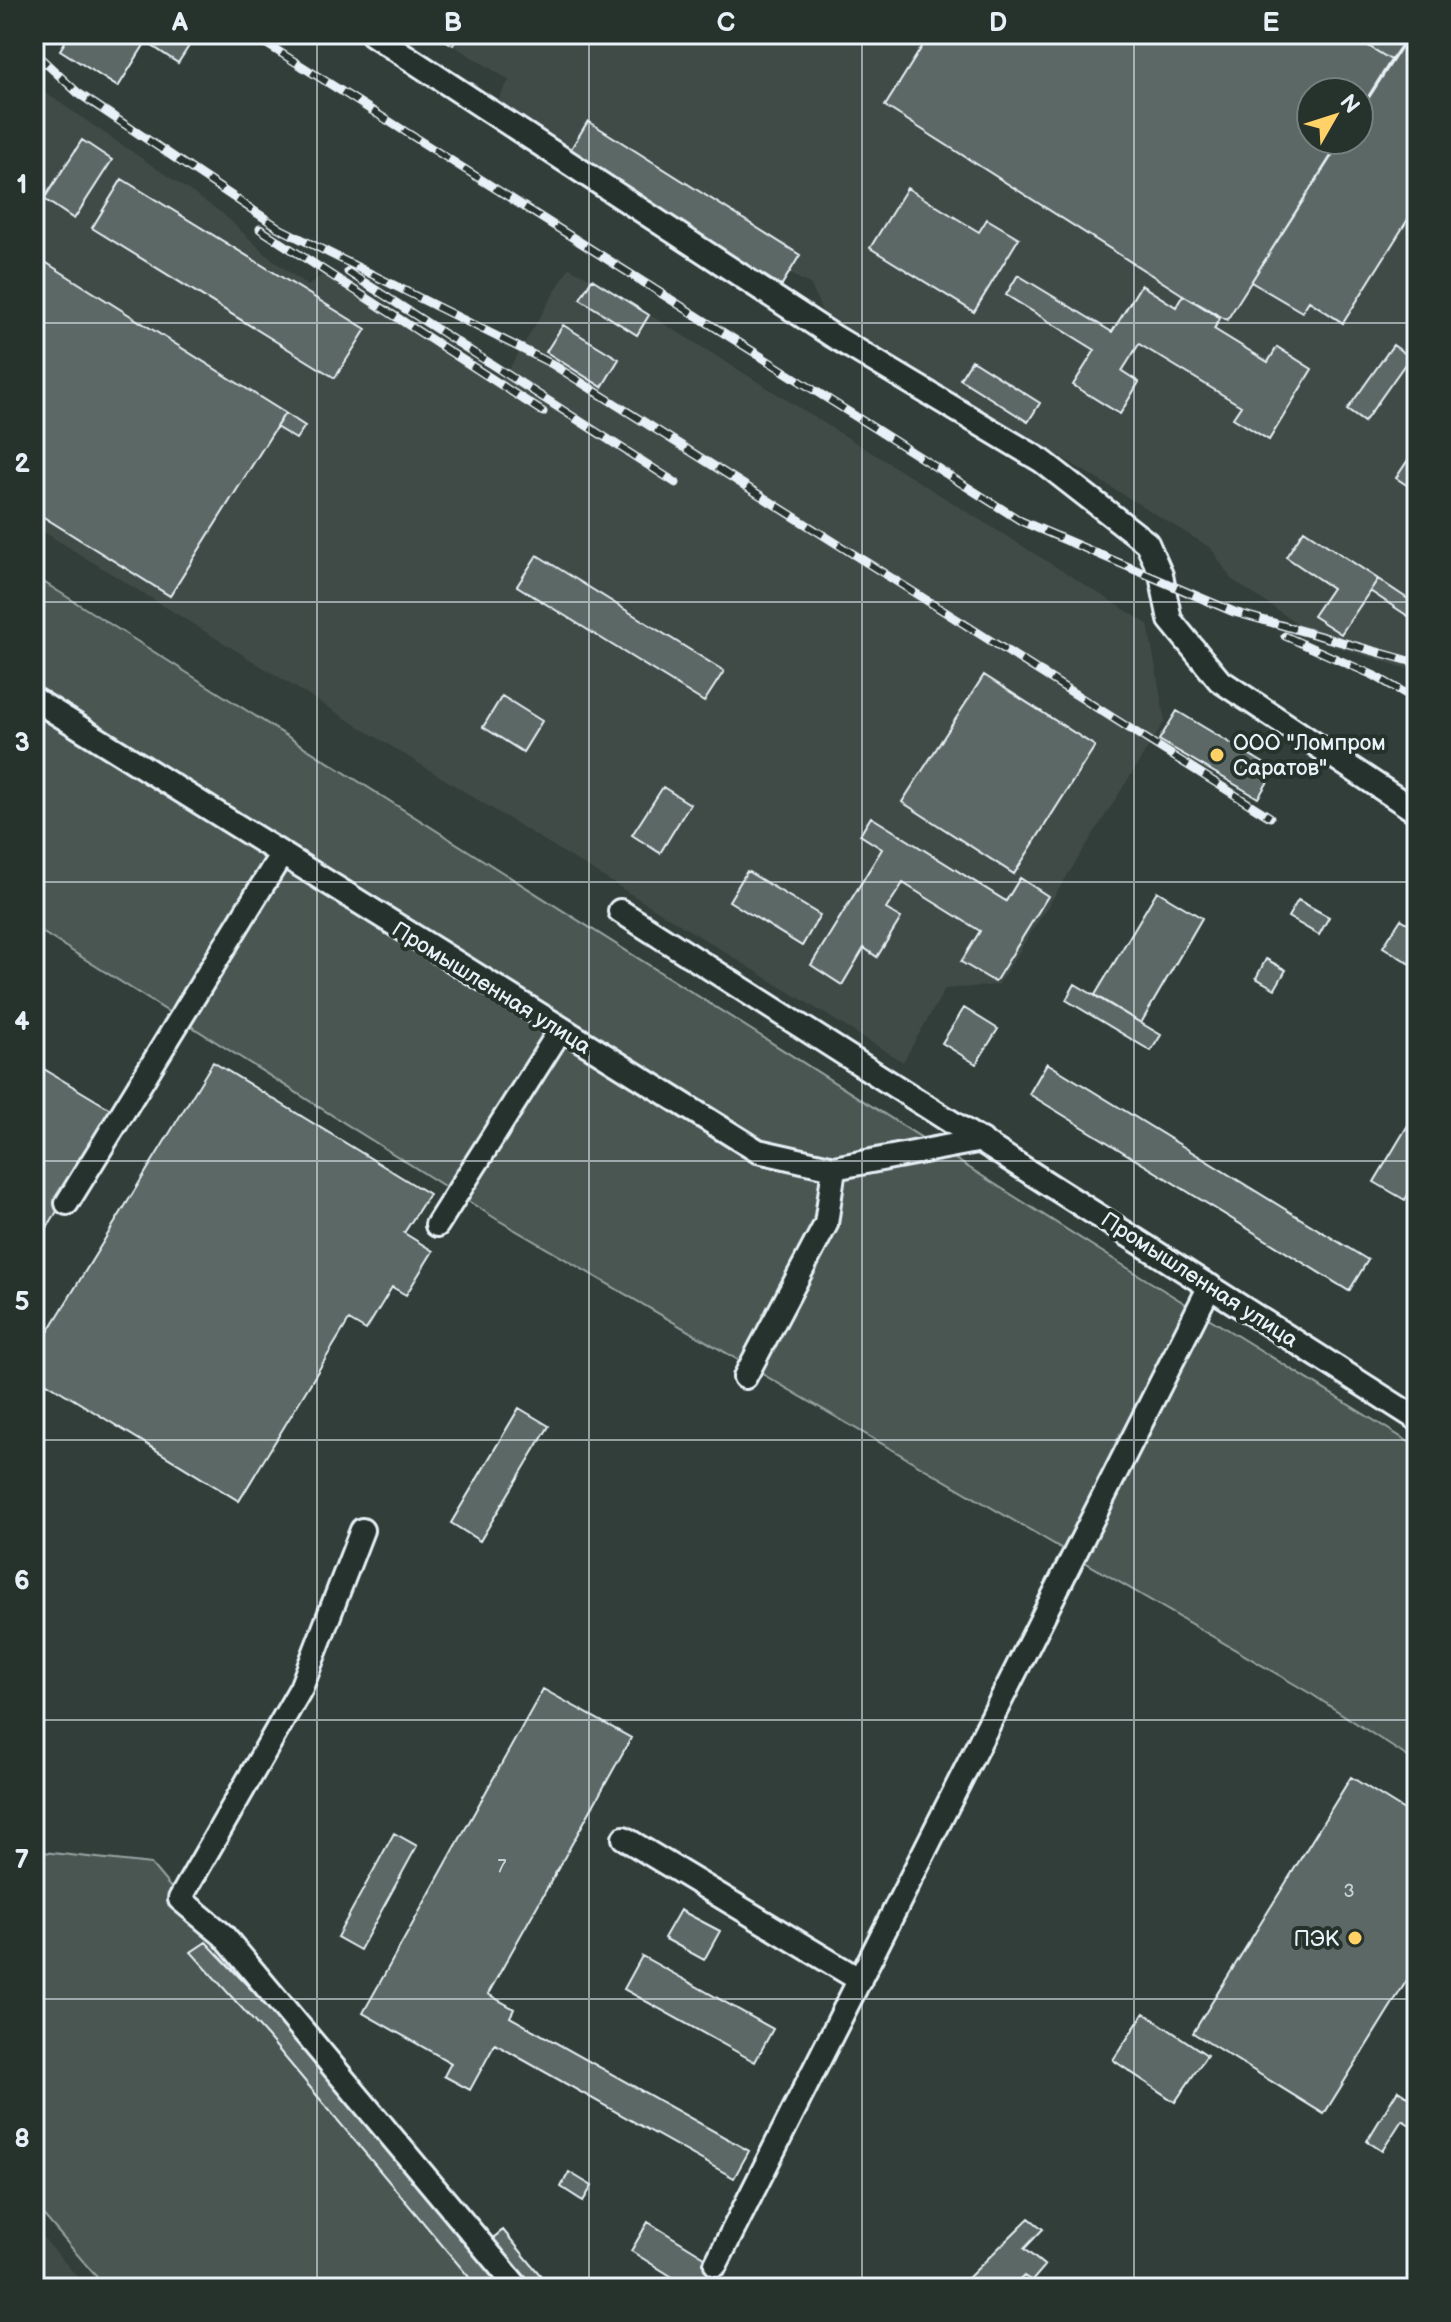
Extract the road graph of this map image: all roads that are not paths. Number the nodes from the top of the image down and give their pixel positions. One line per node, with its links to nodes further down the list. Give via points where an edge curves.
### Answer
1 (372, 34): 3 (street, via 833,336 1042,461 1147,543 1161,575 1170,620 1219,680)
2 (34, 699): 4 (street, Промышленная улица)
3 (1417, 812)
4 (281, 855): 6 (street, Промышленная улица); 9 (street)
5 (620, 911): 7 (street, Промышленная улица)
6 (561, 1029): 8 (street, Промышленная улица, via 758,1151); 10 (street)
7 (982, 1140): 8 (street, Промышленная улица); 11 (street, Промышленная улица)
8 (834, 1168): 12 (street, via 826,1224)
9 (67, 1203)
10 (437, 1225)
11 (1210, 1286): 13 (street, Промышленная улица); 16 (street)
12 (745, 1377)
13 (1417, 1419)
14 (362, 1530): 18 (street, via 301,1688 180,1899 223,1935)
15 (624, 1838): 16 (street)
16 (860, 1980): 17 (street)
17 (716, 2264)
18 (518, 2288)

